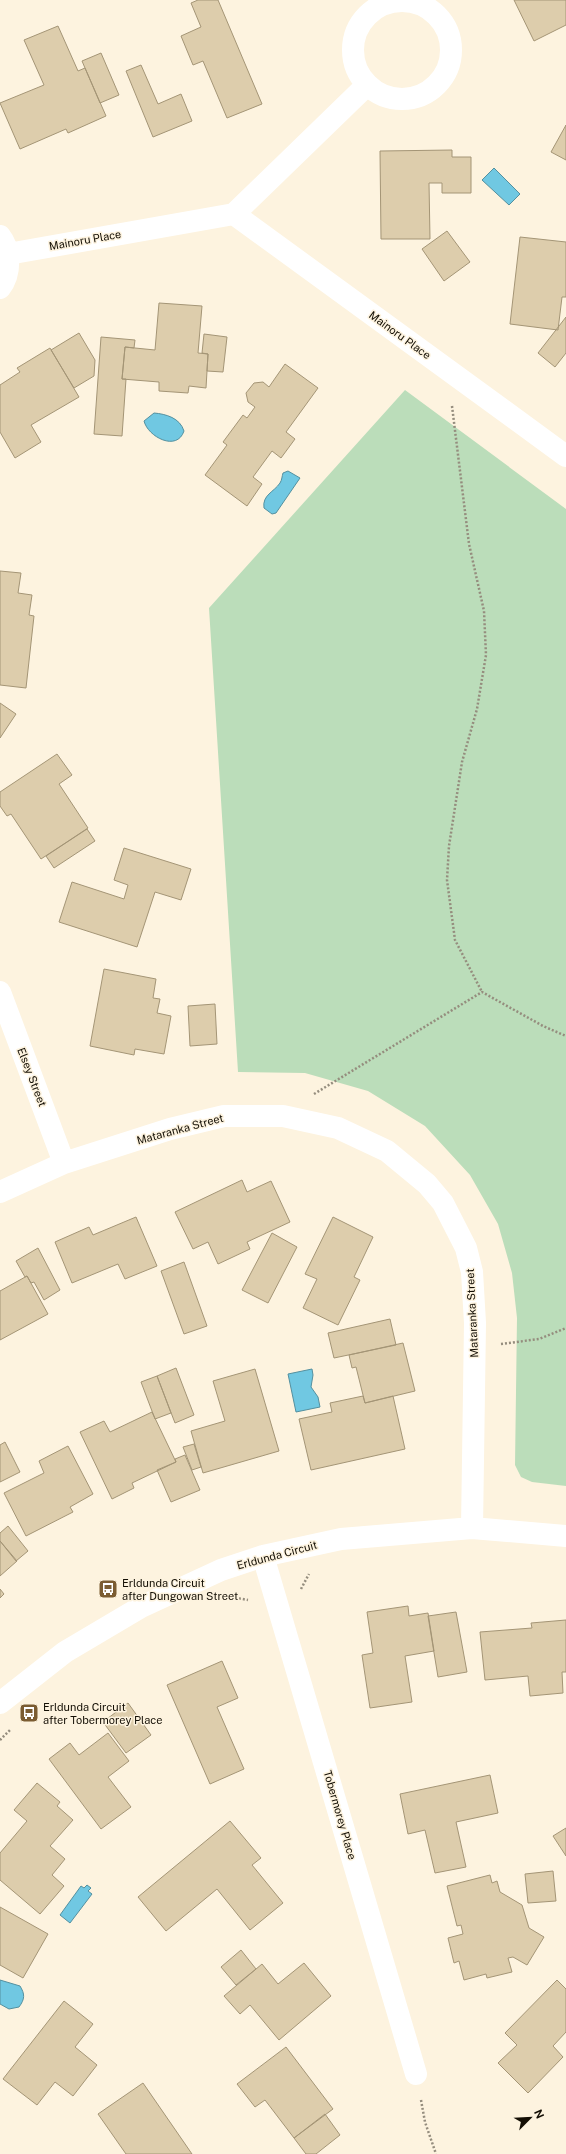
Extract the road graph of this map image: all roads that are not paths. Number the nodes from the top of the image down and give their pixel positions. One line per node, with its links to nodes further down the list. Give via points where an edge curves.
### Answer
1 (378, 3): 2 (street, via 358,27 354,42 353,58 358,72); 2 (street, via 412,1 427,7 440,18 449,33 452,55 450,66 442,81 429,92 413,98 397,99 380,94)
2 (367, 84): 3 (street)
3 (234, 214): 4 (street, Mainoru Place); 6 (street, Mainoru Place)
4 (4, 245): 5 (street, Mainoru Place, via 8,269)
5 (0, 288)
6 (566, 456)
7 (0, 992): 8 (street, Elsey Street)
8 (64, 1163): 9 (street, Mataranka Street); 10 (street, Mataranka Street, via 170,1129 224,1116 283,1116 338,1128 387,1151 427,1184 443,1203 466,1248 472,1272 475,1347)
9 (0, 1192)
10 (472, 1528): 11 (street, Erldunda Circuit); 12 (street, Erldunda Circuit, via 341,1539)
11 (566, 1536)
12 (263, 1556): 13 (street, Erldunda Circuit, via 221,1570 141,1607 65,1652); 14 (street, Tobermorey Place)
13 (0, 1703)
14 (416, 2074)

